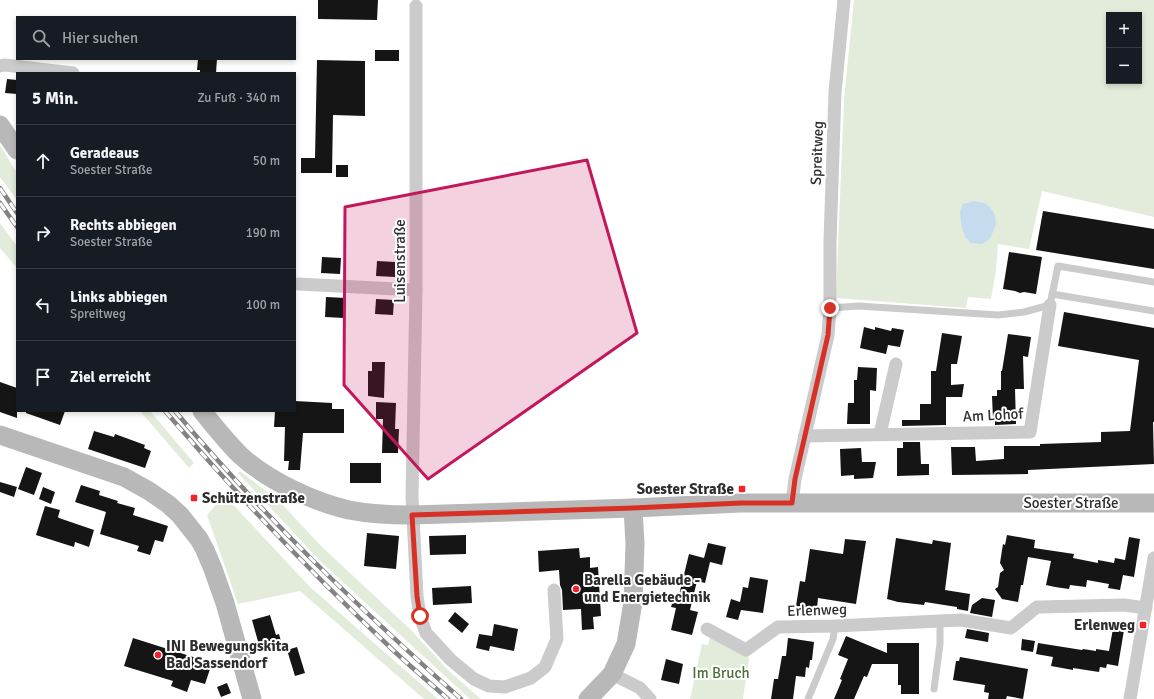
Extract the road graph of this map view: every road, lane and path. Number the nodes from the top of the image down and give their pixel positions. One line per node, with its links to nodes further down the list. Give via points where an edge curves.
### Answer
1 (844, 0): 11 (street, Spreitweg, via 835,92)
2 (416, 6): 9 (street, Luisenstraße)
3 (0, 66): 4 (street)
4 (64, 72)
5 (0, 125): 6 (street)
6 (16, 149)
7 (1154, 282): 10 (lane, via 1058,266)
8 (298, 284): 9 (street)
9 (416, 290): 21 (street, Luisenstraße)
10 (1051, 299): 11 (lane, via 1024,312 998,315 858,306); 12 (lane); 15 (street, Am Lohof, via 1030,432)
11 (830, 308): 17 (street, Spreitweg, via 828,335)
12 (1154, 311)
13 (896, 364): 15 (street)
14 (203, 412): 21 (street, Soester Straße, via 240,455 284,485 314,499 349,510)
15 (880, 434): 17 (street, Am Lohof)
16 (0, 435): 30 (street, via 124,478 150,491 180,515 199,539 213,569)
17 (805, 436): 18 (street, Spreitweg)
18 (792, 503): 19 (street, Soester Straße); 20 (street, Soester Straße)
19 (1154, 503)
20 (633, 508): 21 (street, Soester Straße); 28 (street, via 633,602 626,644)
21 (412, 515): 23 (street, via 417,596 426,633 450,660 474,679 489,686 505,687 531,678 545,667 557,639)
22 (1154, 558): 24 (street)
23 (554, 590)
24 (1146, 608): 25 (street, Erlenweg, via 1124,605 1037,607 1011,628 971,621); 34 (street)
25 (940, 620): 26 (street, Erlenweg); 29 (lane, via 940,644)
26 (835, 626): 27 (street, Erlenweg, via 778,627 746,650); 33 (lane, via 833,639)
27 (707, 628)
28 (612, 674): 31 (street); 32 (street, via 640,688)
29 (934, 689)
30 (252, 699)
31 (588, 699)
32 (650, 699)
33 (808, 699)
34 (1130, 699)

